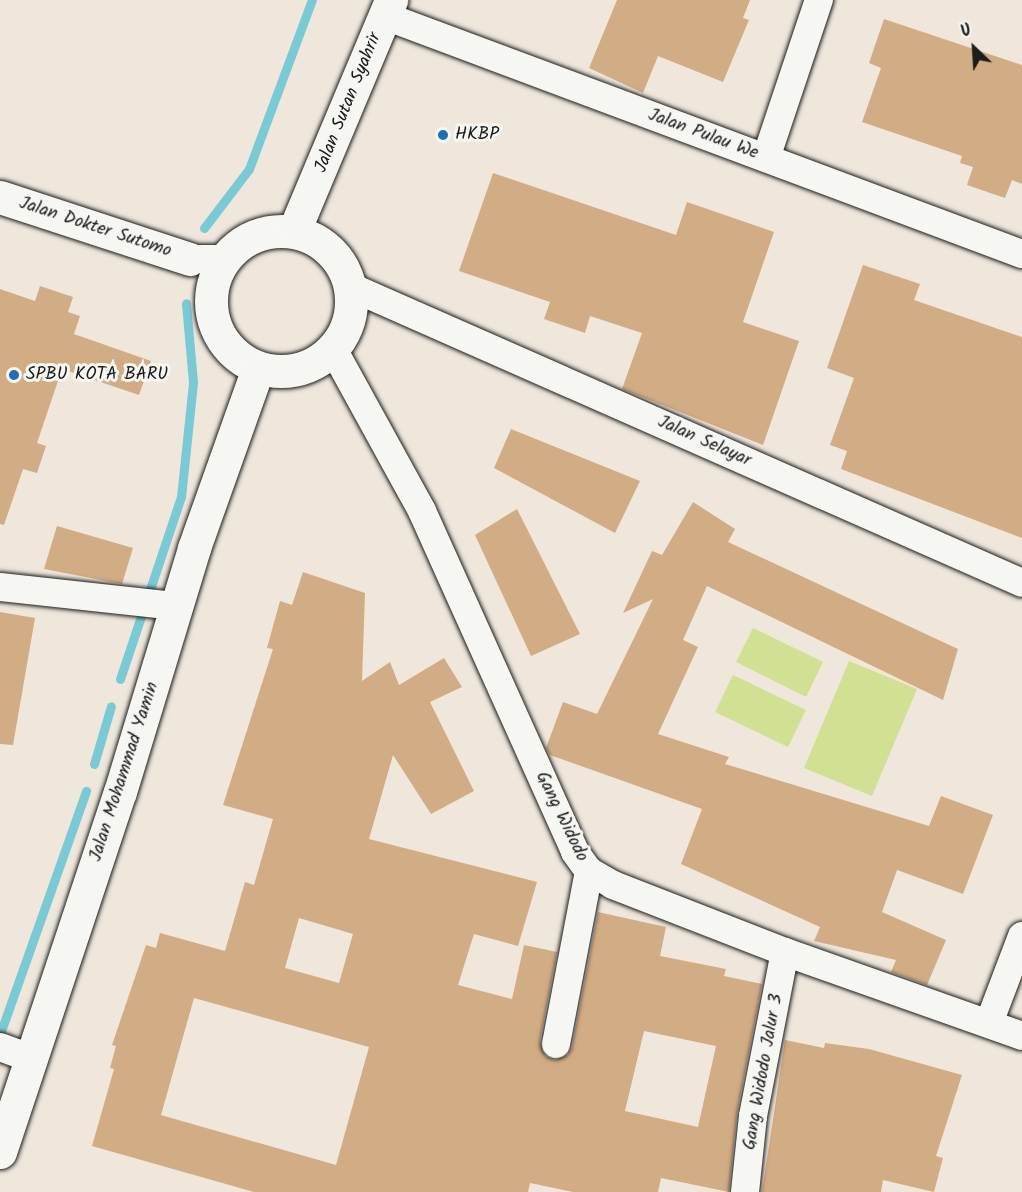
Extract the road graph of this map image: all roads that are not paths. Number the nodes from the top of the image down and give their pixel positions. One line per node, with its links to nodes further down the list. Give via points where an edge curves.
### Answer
1 (819, 0): 3 (street)
2 (388, 8): 3 (street, Jalan Pulau We); 5 (street, Jalan Sutan Syahrir)
3 (766, 158): 6 (street, Jalan Pulau We)
4 (0, 197): 7 (street, Jalan Dokter Sutomo)
5 (305, 225): 7 (street, via 243,241); 8 (street, via 331,250)
6 (1022, 254)
7 (209, 266): 10 (street, via 214,326)
8 (351, 298): 9 (street, via 345,330); 11 (street, Jalan Selayar, via 386,302)
9 (326, 354): 10 (street, via 290,371); 14 (street, Gang Widodo, via 350,375 422,510 575,852)
10 (250, 373): 13 (street, Jalan Mohammad Yamin)
11 (1022, 583)
12 (0, 587): 13 (street)
13 (175, 606): 21 (street, Jalan Mohammad Yamin)
14 (589, 871): 16 (street, Gang Widodo, via 613,885); 19 (street)
15 (1022, 936): 17 (street)
16 (785, 952): 17 (street, Gang Widodo); 23 (street, Gang Widodo Jalur 3, via 753,1116)
17 (989, 1023): 18 (street, Gang Widodo)
18 (1022, 1036)
19 (556, 1044)
20 (0, 1047): 21 (street)
21 (31, 1058): 22 (street, Jalan Mohammad Yamin)
22 (0, 1152)
23 (745, 1192)

